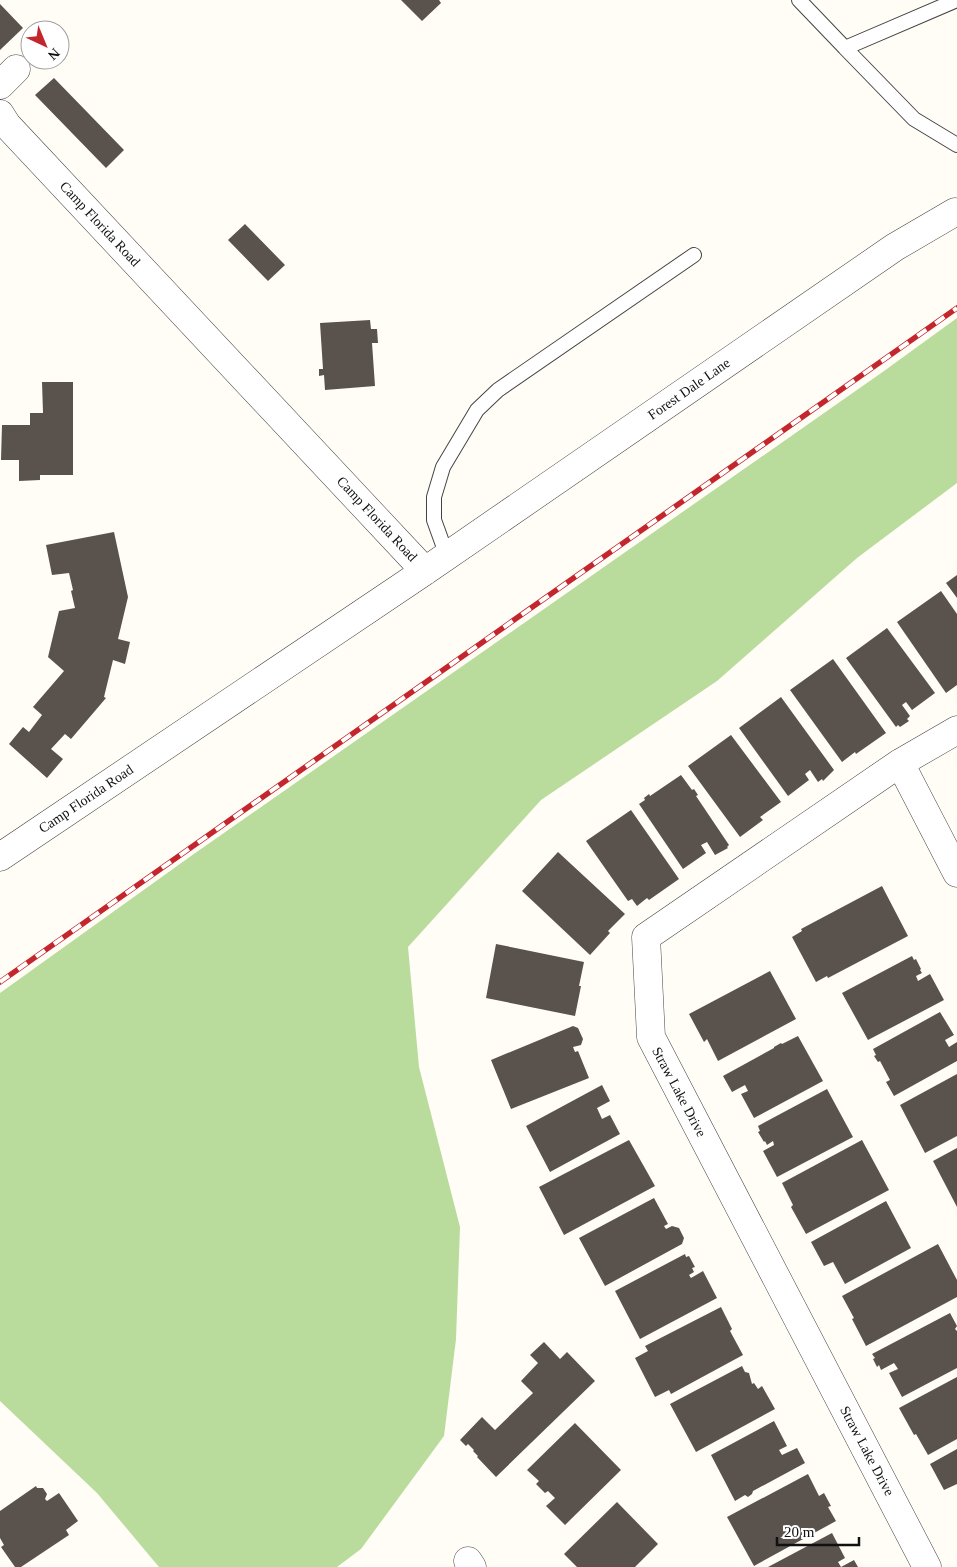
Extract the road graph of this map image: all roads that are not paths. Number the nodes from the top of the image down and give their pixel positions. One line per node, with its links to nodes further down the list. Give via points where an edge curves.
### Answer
1 (799, 0): 3 (lane)
2 (956, 0): 3 (lane)
3 (845, 48): 5 (lane, via 914,119)
4 (0, 114): 8 (street, Camp Florida Road, via 7,125)
5 (957, 145)
6 (956, 211): 8 (street, Forest Dale Lane, via 895,247)
7 (694, 255): 8 (lane, via 498,390 477,410 443,467 434,498)
8 (436, 564): 11 (street, Camp Florida Road)
9 (957, 730): 10 (street, Straw Lake Drive)
10 (900, 763): 12 (street); 13 (street, Straw Lake Drive, via 646,937 651,1038)
11 (0, 857)
12 (957, 873)
13 (928, 1567)

